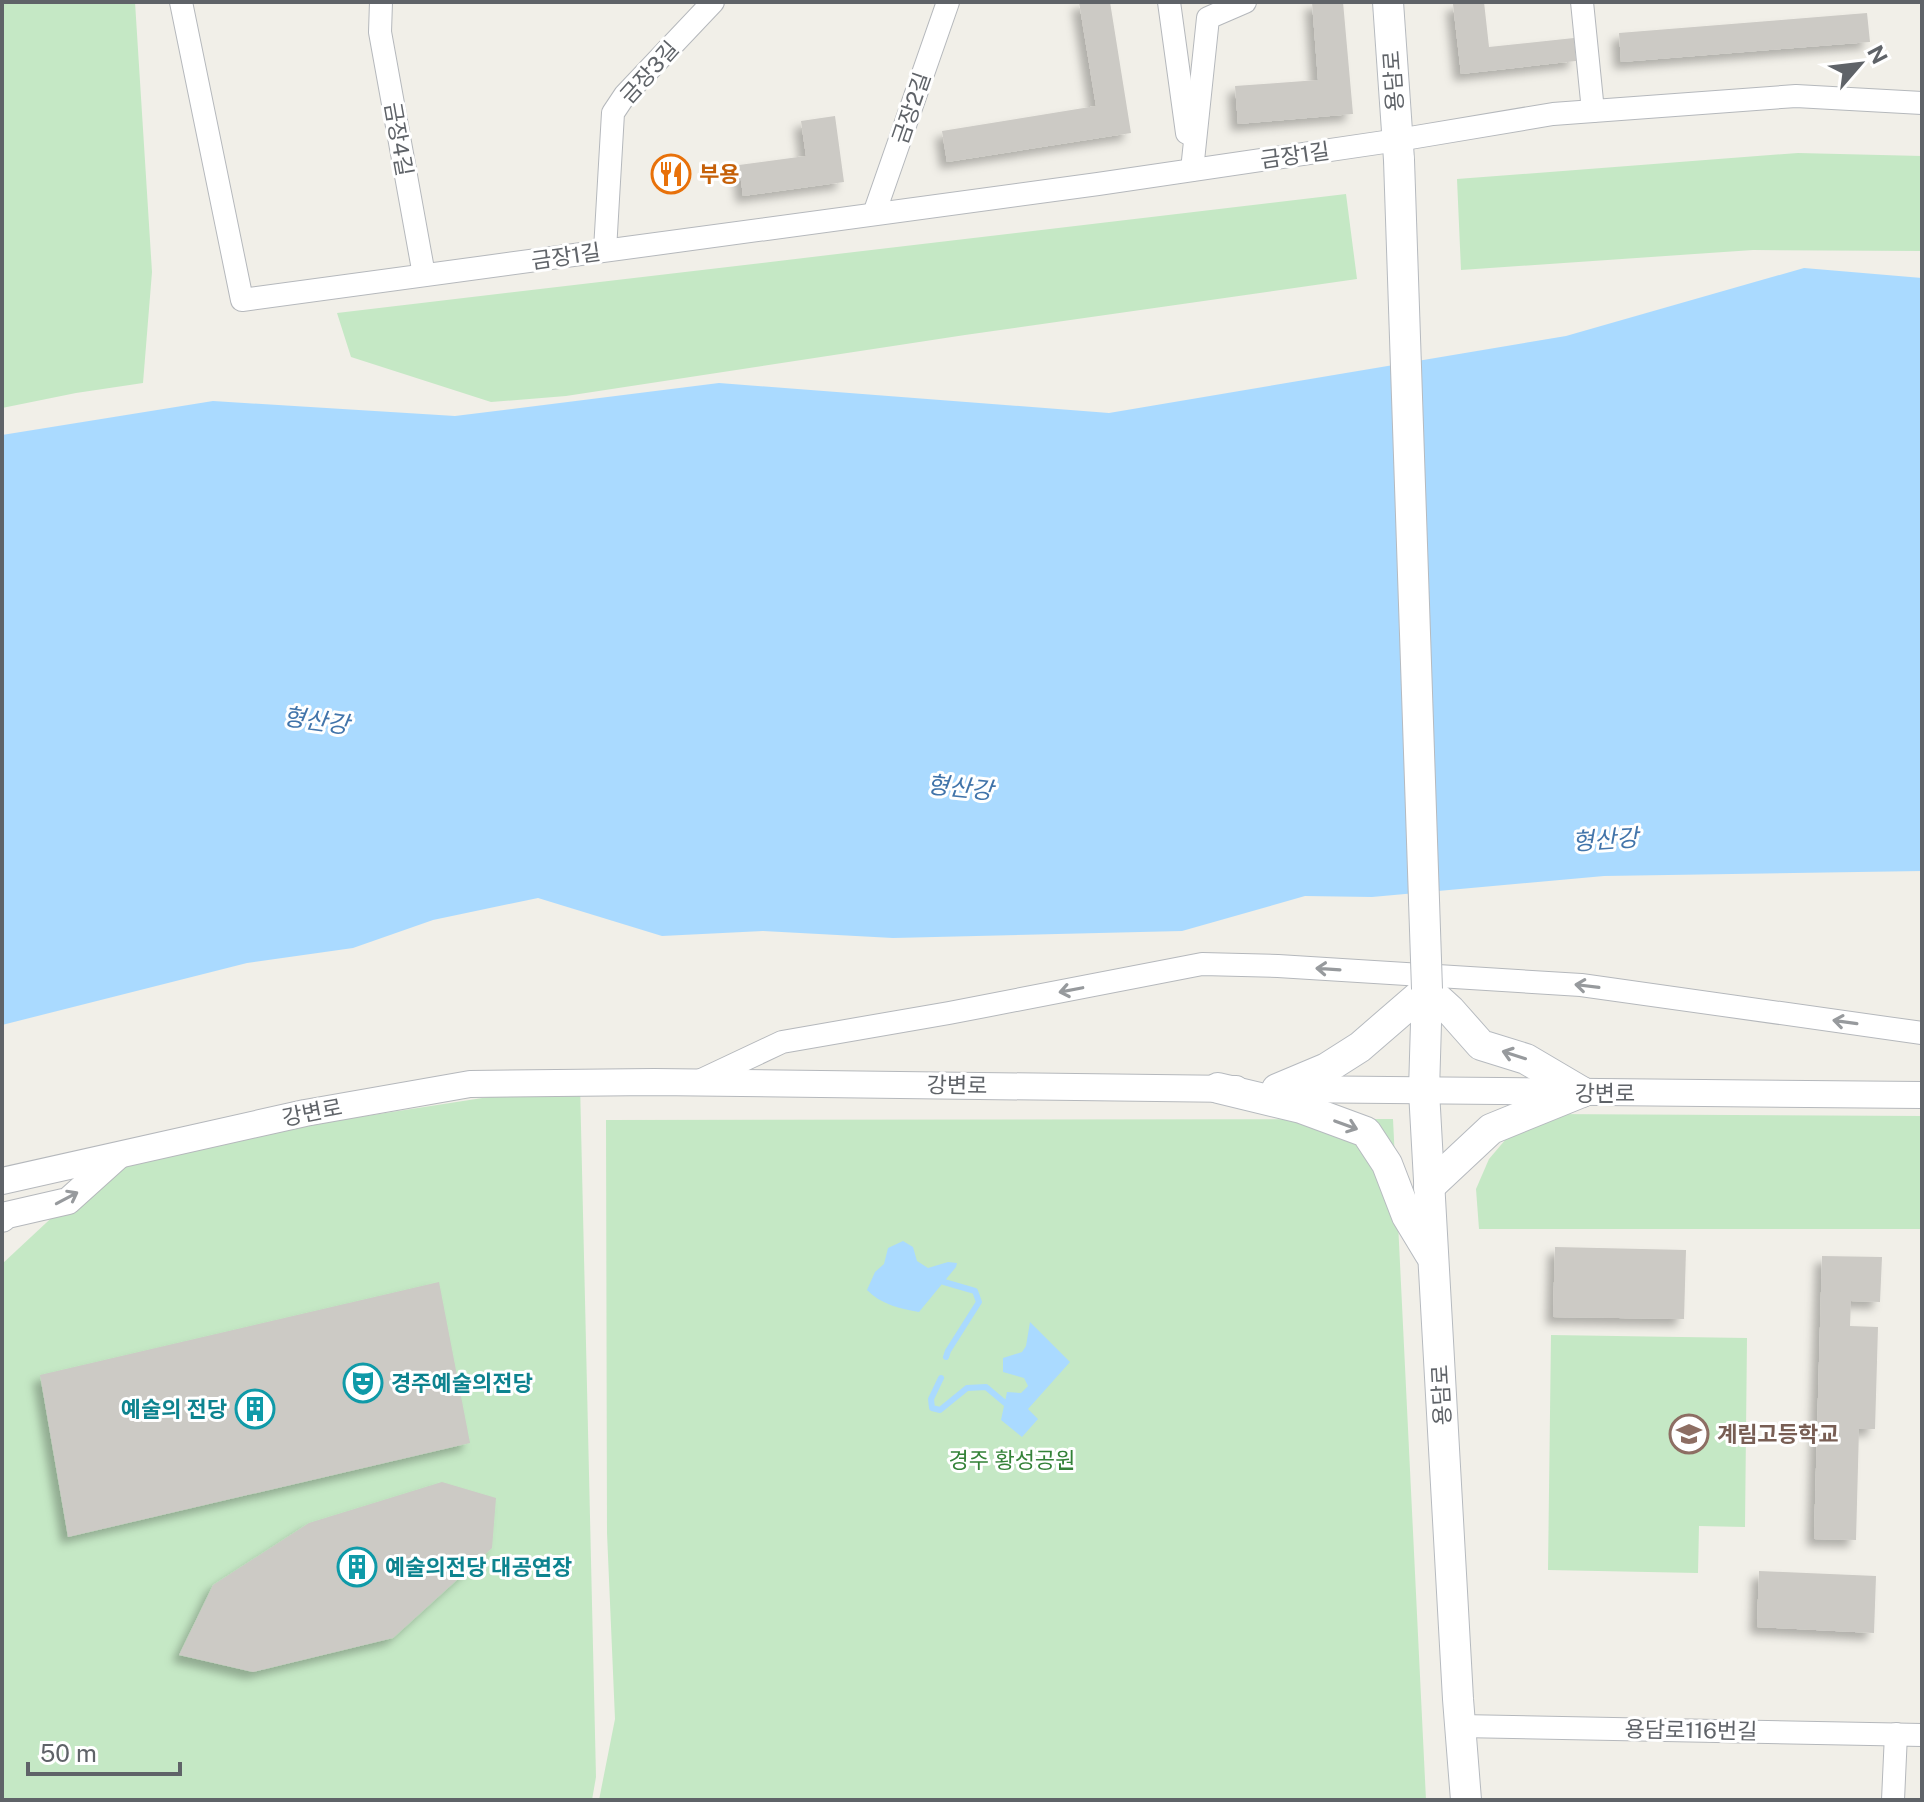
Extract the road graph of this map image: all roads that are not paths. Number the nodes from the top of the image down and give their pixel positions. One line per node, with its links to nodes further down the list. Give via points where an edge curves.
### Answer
1 (181, 2): 15 (street, 금장1길, via 242,300)
2 (381, 2): 15 (street, 금장4길, via 380,32)
3 (713, 2): 14 (street, 금장3길, via 613,113)
4 (948, 2): 13 (street, 금장2길)
5 (1169, 2): 12 (street)
6 (1245, 2): 12 (street, via 1208,18)
7 (1388, 2): 11 (main road, 용담로)
8 (1582, 2): 10 (street)
9 (1922, 103): 10 (street, 금장1길, via 1796,96)
10 (1593, 111): 11 (street, 금장1길, via 1553,114)
11 (1398, 150): 12 (street, 금장1길); 16 (main road, 용담로, bridge)
12 (1192, 170): 13 (street, 금장1길)
13 (874, 214): 14 (street, 금장1길)
14 (605, 250): 15 (street, 금장1길)
15 (424, 275)
16 (1427, 989): 20 (main road, via 1360,1047); 21 (main road, 용담로); 22 (main road, one-way to 16, via 1526,1059 1481,1045)
17 (1922, 1033): 18 (street, one-way to 18, via 1581,985 1202,964 782,1042)
18 (697, 1082): 19 (street, 강변로); 24 (street, 강변로, via 470,1084)
19 (1218, 1088): 20 (street, 강변로); 28 (main road, one-way to 28, via 1301,1108 1366,1132)
20 (1277, 1089): 21 (street, 강변로)
21 (1424, 1091): 22 (street, 강변로); 26 (main road, 용담로)
22 (1582, 1092): 23 (street, 강변로); 26 (main road, via 1491,1129)
23 (1922, 1095)
24 (120, 1154): 25 (street, 강변로); 27 (street, one-way to 24, via 68,1201)
25 (2, 1181)
26 (1429, 1187): 28 (main road, 용담로)
27 (2, 1219)
28 (1433, 1259): 29 (main road, 용담로)
29 (1460, 1726): 30 (street, 용담로116번길); 32 (main road, 용담로)
30 (1896, 1734): 31 (street, 용담로116번길); 33 (street)
31 (1922, 1735)
32 (1466, 1800)
33 (1893, 1800)

